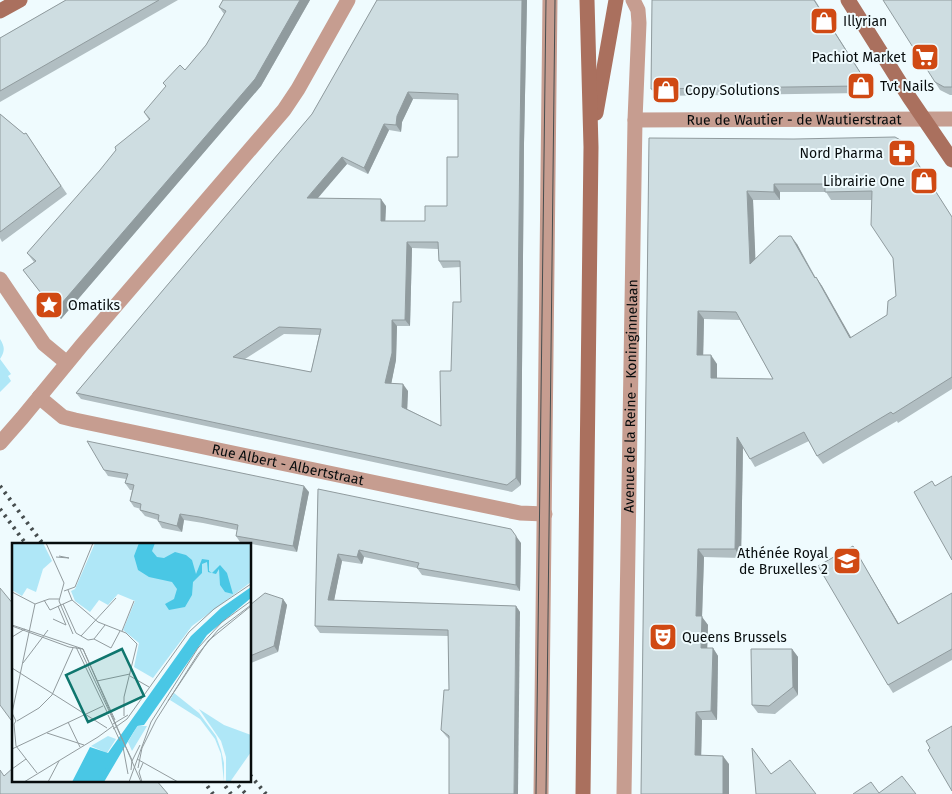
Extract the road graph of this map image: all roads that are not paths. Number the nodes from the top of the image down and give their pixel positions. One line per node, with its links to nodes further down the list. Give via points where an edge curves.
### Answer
1 (20, 0): 8 (main road)
2 (348, 0): 15 (street, via 284,110)
3 (550, 0): 18 (street)
4 (587, 0): 12 (main road)
5 (616, 0): 12 (main road)
6 (633, 0): 11 (street, Avenue de la Reine - Koninginnelaan, via 639,23)
7 (848, 0): 9 (main road)
8 (0, 12)
9 (925, 119): 10 (street, Rue de Wautier - de Wautierstraat); 11 (street, Rue de Wautier - de Wautierstraat); 13 (main road)
10 (952, 119)
11 (636, 120): 21 (street, Avenue de la Reine - Koninginnelaan)
12 (591, 147): 20 (main road)
13 (952, 160)
14 (0, 279): 15 (street, via 44,344)
15 (67, 363): 16 (street)
16 (39, 397): 17 (street); 18 (street, Rue Albert - Albertstraat, via 63,417 75,420 520,514)
17 (0, 443)
18 (545, 514): 19 (street)
19 (541, 794)
20 (583, 794)
21 (624, 794)

